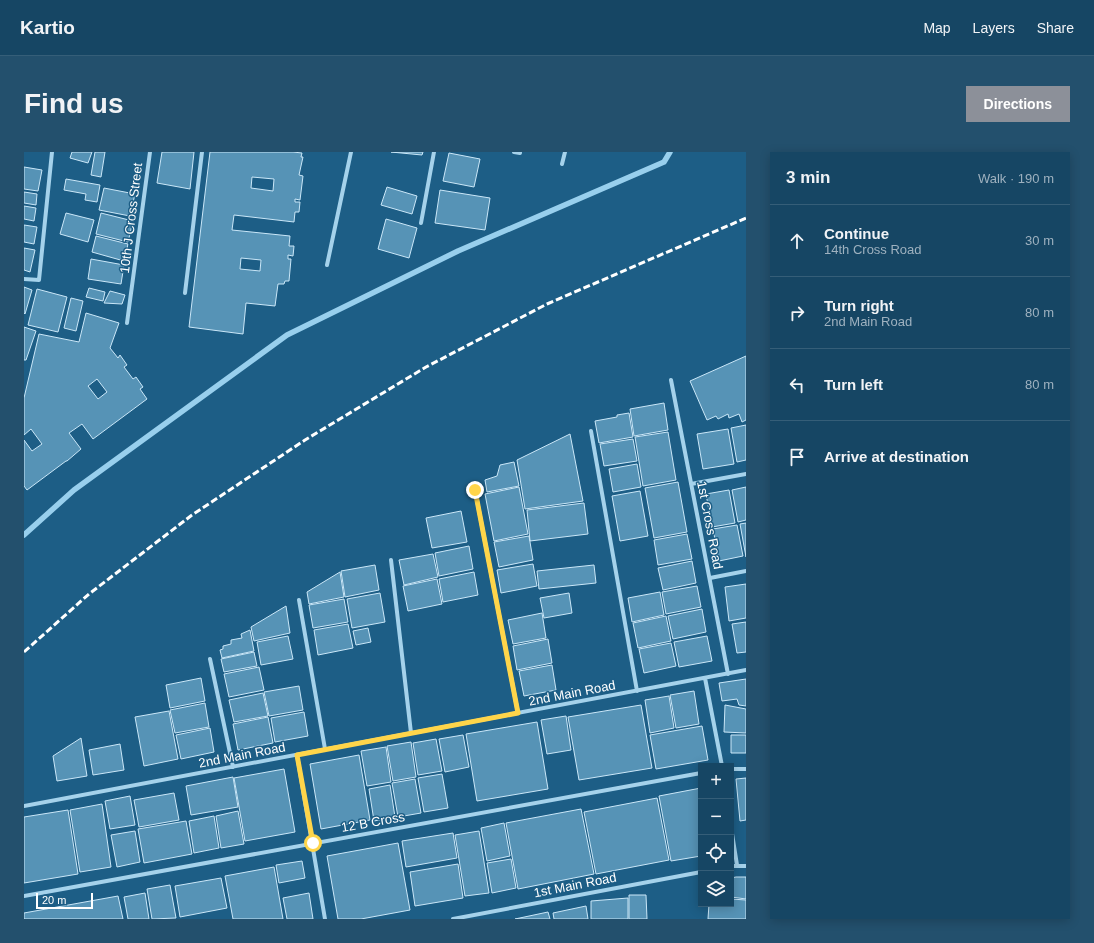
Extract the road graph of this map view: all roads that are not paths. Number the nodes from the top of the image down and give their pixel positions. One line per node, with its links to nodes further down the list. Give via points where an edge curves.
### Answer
1 (52, 152): 12 (street, via 39,280)
2 (150, 152): 14 (street, 10th J Cross Street)
3 (202, 152): 13 (street)
4 (351, 152): 11 (street)
5 (434, 152): 10 (street)
6 (514, 152): 8 (street)
7 (565, 152): 9 (street)
8 (520, 153)
9 (562, 164)
10 (421, 223)
11 (327, 265)
12 (24, 279)
13 (185, 293)
14 (127, 323)
15 (671, 380): 18 (street, 1st Cross Road)
16 (591, 431): 28 (street)
17 (746, 474): 18 (street)
18 (691, 484): 22 (street, 1st Cross Road)
19 (475, 490): 29 (street)
20 (391, 560): 30 (street)
21 (746, 571): 22 (street)
22 (710, 578): 26 (street, 1st Cross Road)
23 (299, 600): 31 (street)
24 (210, 659): 34 (street)
25 (746, 670): 26 (street, 2nd Main Road)
26 (728, 674): 27 (street, 2nd Main Road)
27 (705, 678): 28 (street, 2nd Main Road); 33 (street)
28 (637, 691): 29 (street, 2nd Main Road)
29 (518, 713): 30 (street, 2nd Main Road)
30 (411, 733): 31 (street, 2nd Main Road)
31 (325, 749): 32 (street, 2nd Main Road)
32 (297, 755): 34 (street, 2nd Main Road); 40 (street)
33 (721, 763)
34 (233, 767): 38 (street, 2nd Main Road)
35 (734, 769): 36 (street)
36 (746, 769)
37 (698, 774): 40 (street, 12 B Cross)
38 (24, 806)
39 (732, 835): 41 (street)
40 (313, 843): 45 (street, 12 B Cross); 46 (street)
41 (737, 865): 42 (street); 43 (street)
42 (734, 866)
43 (746, 866)
44 (698, 873): 47 (street, 1st Main Road)
45 (24, 896)
46 (325, 919)
47 (453, 919)

